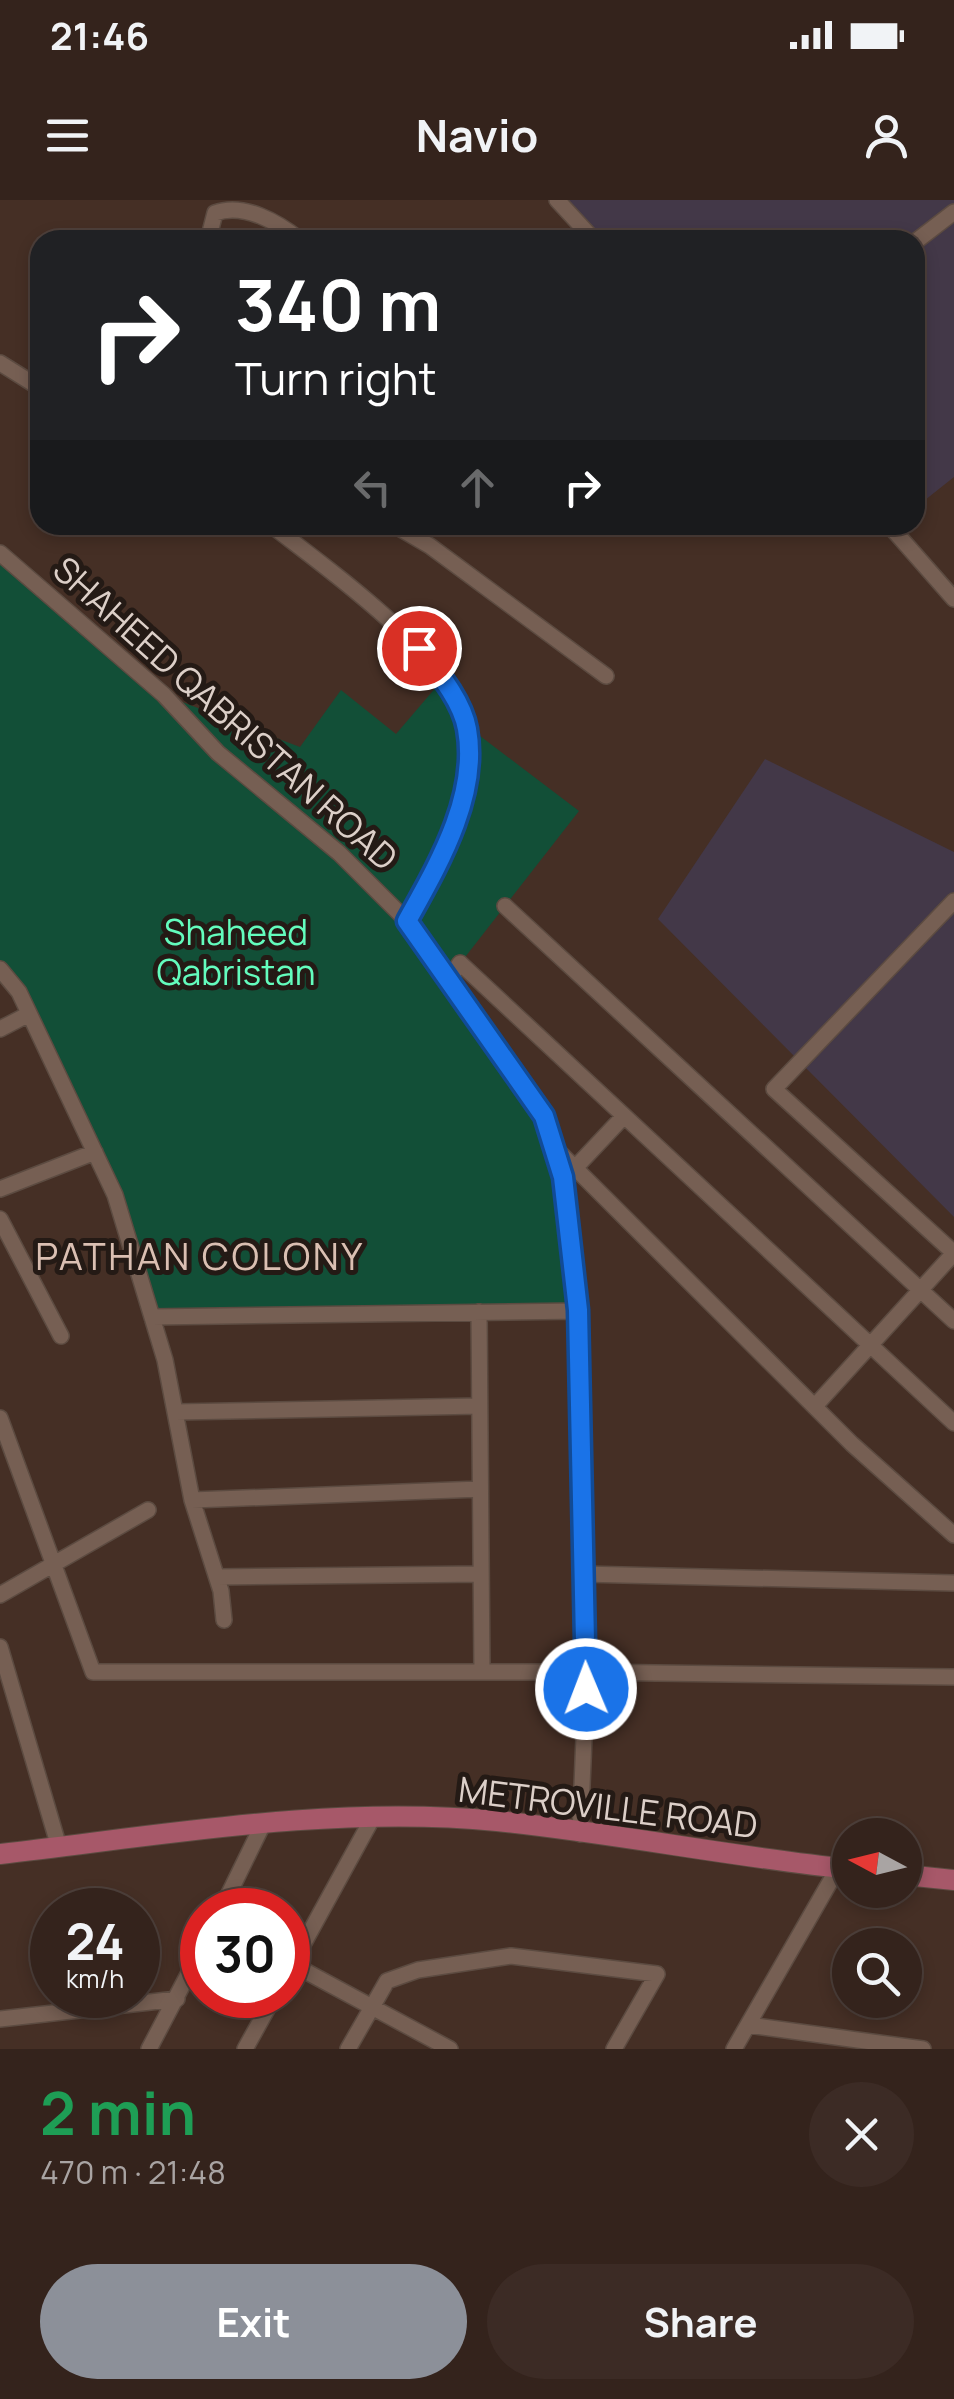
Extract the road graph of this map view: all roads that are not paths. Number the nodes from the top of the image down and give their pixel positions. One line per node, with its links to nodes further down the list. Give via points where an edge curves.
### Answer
1 (557, 200): 5 (street)
2 (954, 212): 6 (street)
3 (211, 230): 4 (street, via 215,213 225,210)
4 (288, 230)
5 (585, 230)
6 (925, 234)
7 (0, 363): 8 (street)
8 (30, 382)
9 (283, 535): 17 (street, via 419,648 467,726 457,818)
10 (411, 535): 14 (street)
11 (897, 535): 13 (street)
12 (0, 554): 17 (street, SHAHEED QABRISTAN ROAD)
13 (954, 599)
14 (606, 676)
15 (954, 901): 28 (street, via 774,1089)
16 (505, 906): 29 (street)
17 (407, 921): 19 (street, SHAHEED QABRISTAN ROAD)
18 (0, 970): 20 (street)
19 (449, 978): 22 (street, via 460,963); 23 (street, SHAHEED QABRISTAN ROAD, via 544,1116)
20 (30, 1014): 21 (street); 24 (street)
21 (0, 1029)
22 (624, 1116): 25 (street); 35 (street)
23 (553, 1146): 25 (street); 30 (street, SHAHEED QABRISTAN ROAD, via 563,1177)
24 (95, 1152): 26 (street); 32 (street)
25 (575, 1168): 37 (street)
26 (0, 1188)
27 (0, 1219): 34 (street)
28 (954, 1253): 29 (street)
29 (920, 1290): 33 (street); 35 (street)
30 (578, 1310): 31 (street); 47 (street, SHAHEED QABRISTAN ROAD)
31 (478, 1312): 32 (street); 36 (street)
32 (152, 1317): 38 (street)
33 (954, 1321)
34 (61, 1336)
35 (870, 1345): 37 (street); 40 (street)
36 (479, 1406): 38 (street); 41 (street)
37 (815, 1406): 44 (street)
38 (176, 1412): 42 (street)
39 (0, 1418): 45 (street)
40 (954, 1423)
41 (480, 1490): 42 (street); 46 (street)
42 (192, 1500): 48 (street)
43 (148, 1510): 45 (street)
44 (954, 1535)
45 (54, 1566): 50 (street); 53 (street, via 93,1672)
46 (481, 1574): 48 (street); 53 (street)
47 (584, 1574): 49 (street); 54 (street, SHAHEED QABRISTAN ROAD)
48 (217, 1577): 51 (street)
49 (954, 1583)
50 (0, 1594)
51 (224, 1620)
52 (0, 1648): 59 (street)
53 (482, 1672): 54 (street)
54 (585, 1672): 55 (street); 58 (street, SHAHEED QABRISTAN ROAD)
55 (954, 1678)
56 (372, 1819): 57 (main road, METROVILLE ROAD); 58 (main road, METROVILLE ROAD, via 495,1821); 66 (street)
57 (264, 1822): 59 (main road, METROVILLE ROAD); 64 (street)
58 (580, 1834): 61 (main road, METROVILLE ROAD)
59 (59, 1848): 60 (main road, METROVILLE ROAD)
60 (0, 1854)
61 (832, 1867)
62 (922, 1877): 63 (main road)
63 (954, 1880)
64 (232, 1888)
65 (832, 1889): 73 (street)
66 (310, 1932)
67 (310, 1978): 70 (street)
68 (180, 1995): 69 (street)
69 (178, 1999): 72 (street); 75 (street)
70 (372, 2007): 77 (street); 78 (street); 79 (street, via 388,1981 403,1975 510,1956 658,1974)
71 (262, 2018): 76 (street)
72 (0, 2019)
73 (748, 2026): 74 (street); 80 (street)
74 (856, 2044): 81 (street)
75 (149, 2049)
76 (245, 2049)
77 (348, 2049)
78 (450, 2049)
79 (614, 2049)
80 (734, 2049)
81 (923, 2049)

